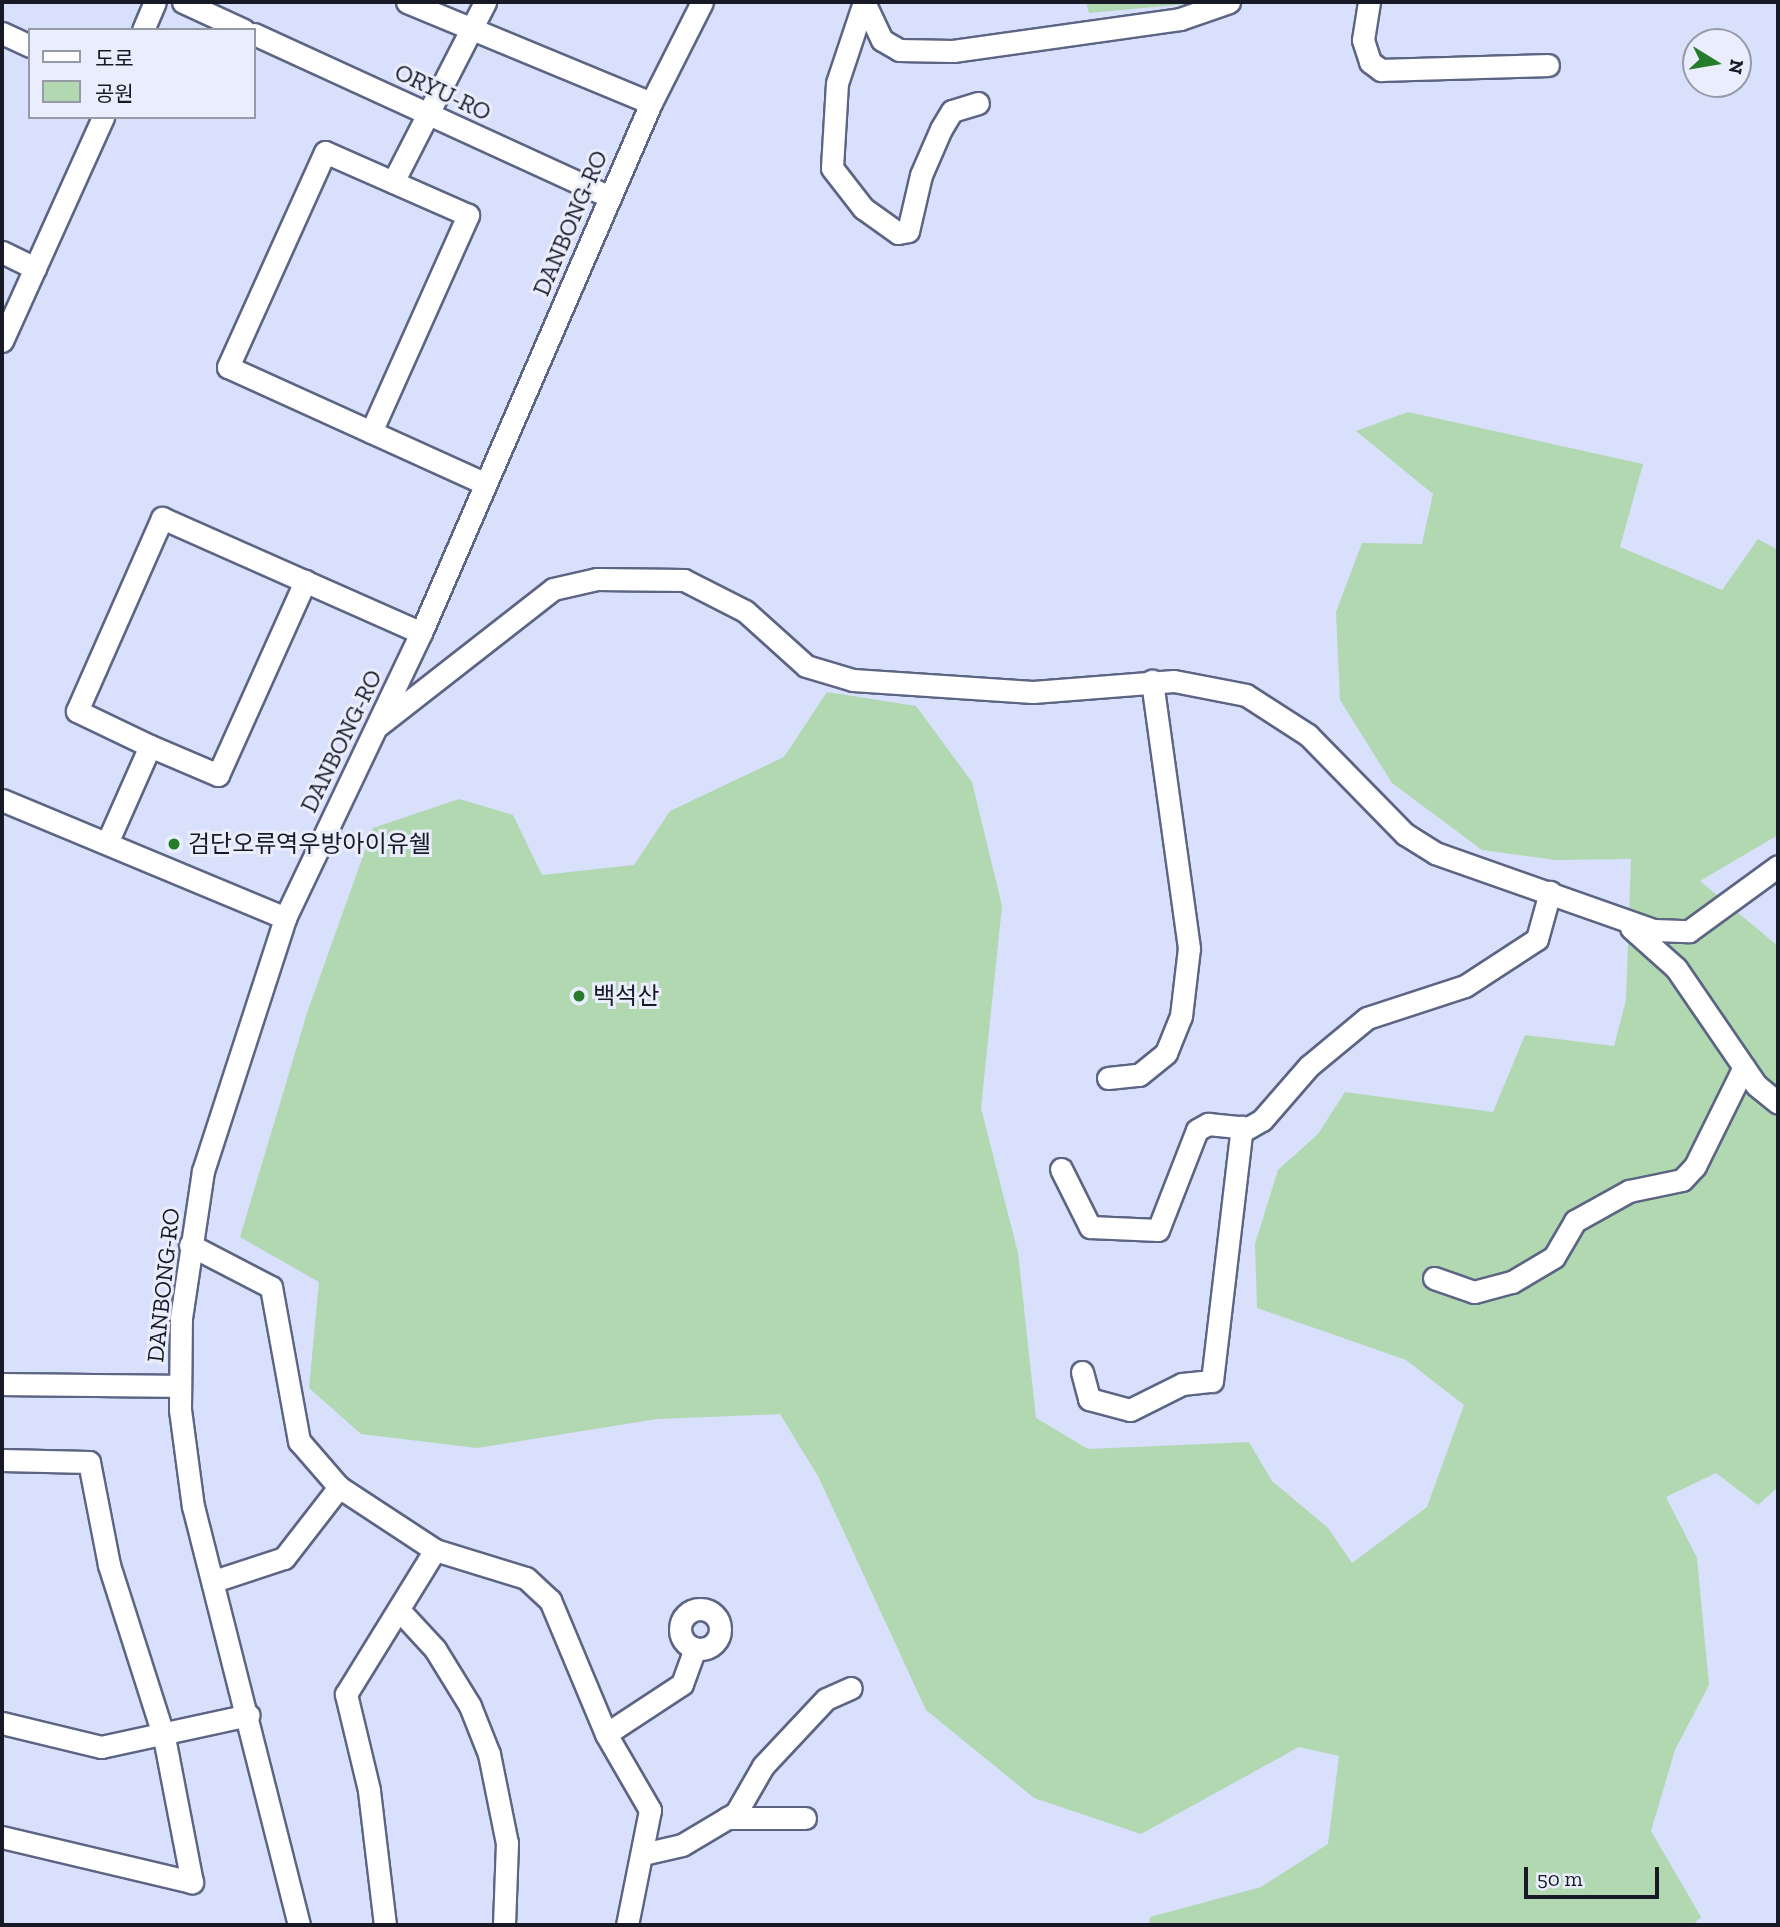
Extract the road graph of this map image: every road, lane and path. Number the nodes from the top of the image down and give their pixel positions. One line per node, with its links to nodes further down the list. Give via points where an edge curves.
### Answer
1 (155, 2): 9 (street)
2 (183, 2): 10 (street)
3 (407, 2): 11 (street)
4 (485, 2): 11 (street)
5 (702, 2): 16 (street, DANBONG-RO)
6 (864, 2): 7 (street, via 882,40 899,50 953,51 1180,19); 17 (street, via 837,83 832,168 883,224 908,231 920,175 941,129 952,111)
7 (1229, 2)
8 (1369, 2): 15 (street, via 1363,40 1370,62 1381,70)
9 (144, 28)
10 (240, 28)
11 (470, 28): 16 (street); 18 (street)
12 (2, 33): 14 (street)
13 (256, 35): 18 (street, ORYU-RO)
14 (28, 45)
15 (1548, 65)
16 (651, 103): 21 (street, DANBONG-RO)
17 (978, 103)
18 (424, 112): 20 (street); 21 (street, ORYU-RO)
19 (102, 119): 23 (street)
20 (393, 182): 25 (street, via 468,215); 25 (street, via 325,152 228,367)
21 (610, 197): 26 (street, DANBONG-RO)
22 (2, 252): 23 (street)
23 (35, 268): 24 (street)
24 (2, 341)
25 (371, 432): 26 (street)
26 (486, 484): 28 (street, DANBONG-RO)
27 (304, 581): 28 (street); 31 (street, via 218,775); 31 (street, via 162,518 77,711)
28 (421, 633): 30 (street, DANBONG-RO)
29 (1152, 681): 30 (street, via 1033,692 853,680 806,666 745,611 707,587 684,580 597,579 553,589); 35 (street, via 1213,686 1269,707 1329,753 1425,847); 39 (street, via 1189,948 1181,1016 1166,1053 1139,1075)
30 (377, 726): 36 (street, DANBONG-RO)
31 (150, 746): 33 (street)
32 (2, 800): 33 (street)
33 (107, 843): 36 (street)
34 (1778, 866): 37 (street, via 1689,931 1675,934)
35 (1550, 892): 37 (street); 41 (street, via 1537,939 1465,986 1367,1018 1309,1066 1262,1120)
36 (285, 918): 43 (street, DANBONG-RO, via 203,1171)
37 (1618, 918): 38 (street, via 1676,968)
38 (1744, 1067): 40 (street); 44 (street, via 1695,1166 1682,1180 1629,1191 1575,1221 1553,1257 1512,1282 1474,1292)
39 (1108, 1078)
40 (1778, 1103)
41 (1242, 1127): 42 (street, via 1208,1124 1197,1130 1158,1230 1090,1227); 45 (street, via 1212,1381 1182,1384 1130,1410 1089,1399)
42 (1061, 1169)
43 (190, 1245): 47 (street, DANBONG-RO); 49 (street, via 271,1287 299,1441)
44 (1434, 1278)
45 (1082, 1372)
46 (2, 1384): 47 (street)
47 (180, 1386): 51 (street, DANBONG-RO, via 193,1507)
48 (2, 1460): 58 (street, via 89,1462 109,1565)
49 (339, 1487): 50 (street); 51 (street, via 284,1558)
50 (436, 1550): 52 (street); 57 (street, via 516,1574 544,1591)
51 (214, 1581): 55 (street, DANBONG-RO)
52 (399, 1610): 64 (street, via 345,1701 369,1790); 65 (street, via 442,1660 489,1754 507,1843)
53 (695, 1649): 57 (street, via 682,1684)
54 (851, 1688): 59 (street, via 826,1699 763,1766 744,1803)
55 (249, 1715): 58 (street); 63 (street, DANBONG-RO)
56 (2, 1723): 58 (street, via 102,1747)
57 (606, 1734): 62 (street, via 650,1810)
58 (164, 1737): 61 (street, via 192,1882)
59 (727, 1818): 60 (street); 62 (street, via 673,1849)
60 (806, 1818)
61 (2, 1837)
62 (643, 1854): 66 (street)
63 (299, 1925)
64 (385, 1925)
65 (504, 1925)
66 (627, 1925)

